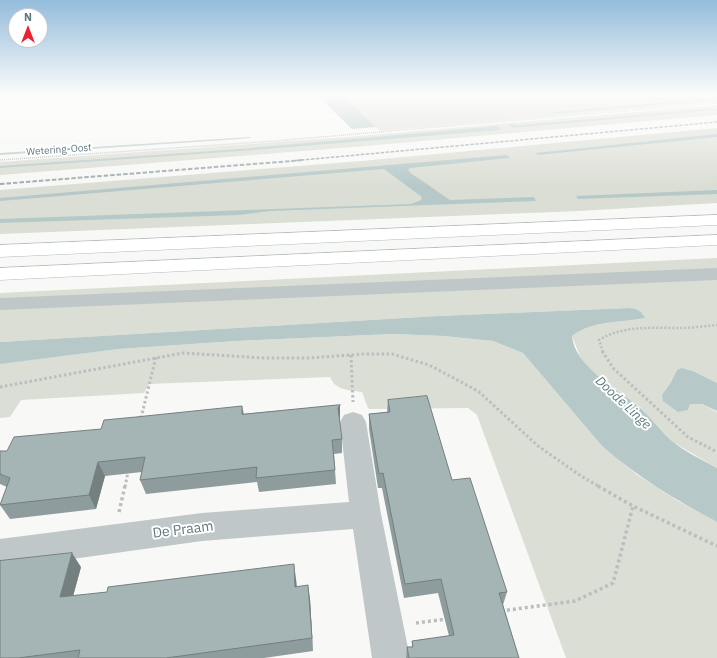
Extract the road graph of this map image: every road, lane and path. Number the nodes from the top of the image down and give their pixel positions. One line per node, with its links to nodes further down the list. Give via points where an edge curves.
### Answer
1 (462, 125): 2 (path, Wetering-Oost)
2 (0, 160)
3 (717, 215): 5 (highway)
4 (717, 220): 5 (highway)
5 (611, 224): 7 (highway)
6 (717, 240): 8 (highway)
7 (0, 251)
8 (0, 274)
9 (717, 274): 10 (street)
10 (0, 304)
11 (717, 324): 16 (path, via 682,328 635,328 605,334 599,340 603,353 614,369 688,437)
12 (351, 355): 15 (path)
13 (156, 357): 14 (path)
14 (140, 422)
15 (353, 422): 19 (street)
16 (717, 452)
17 (129, 466): 20 (path)
18 (633, 506): 22 (path, via 613,583 576,601)
19 (366, 514): 20 (street, De Praam, via 202,527); 24 (street)
20 (112, 540): 21 (street, De Praam)
21 (0, 554)
22 (496, 612)
23 (449, 618): 24 (path)
24 (386, 628): 25 (street)
25 (391, 658)

